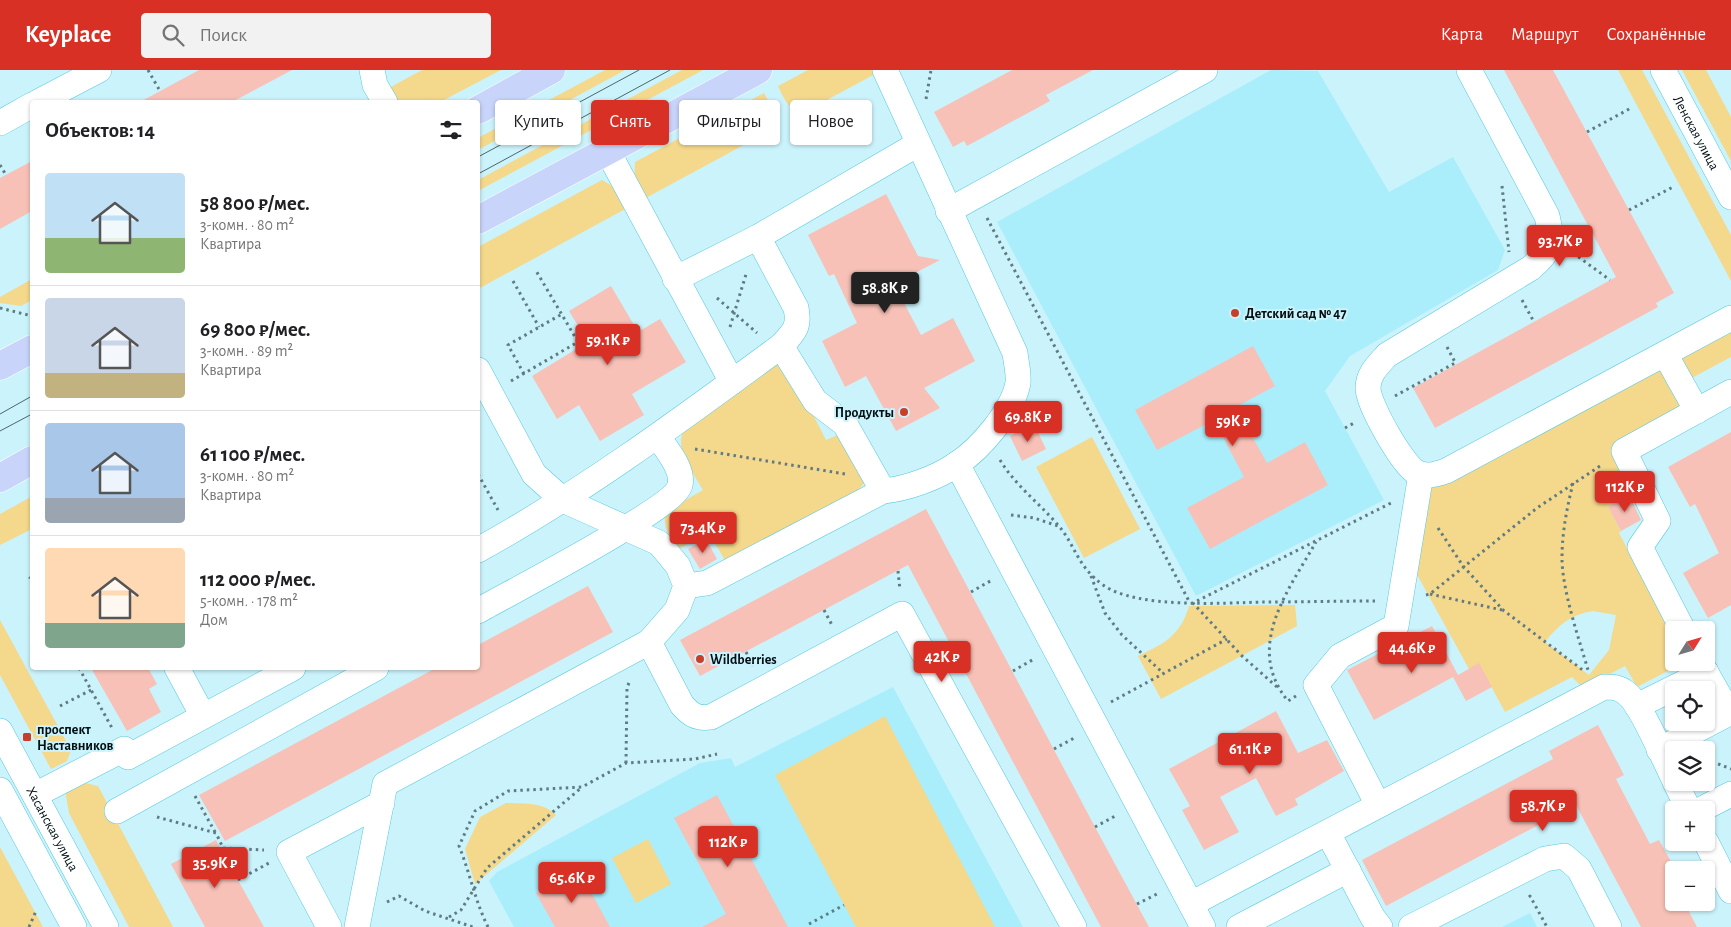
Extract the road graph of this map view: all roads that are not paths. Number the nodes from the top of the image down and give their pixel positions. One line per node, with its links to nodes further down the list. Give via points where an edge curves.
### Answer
1 (99, 70): 9 (street)
2 (372, 70): 10 (street, via 375,85)
3 (551, 70): 12 (main road)
4 (758, 70): 15 (main road)
5 (885, 70): 14 (street)
6 (1204, 70): 17 (street)
7 (1469, 70): 34 (street, via 1547,216 1552,237 1545,256 1387,355 1372,372 1368,389 1374,407)
8 (1662, 70): 16 (street, Ленская улица)
9 (42, 100)
10 (384, 100)
11 (30, 106): 13 (street)
12 (480, 109)
13 (0, 123)
14 (918, 144): 17 (street); 19 (street)
15 (607, 150): 18 (main road); 20 (street)
16 (1731, 197)
17 (948, 211): 32 (street, via 1015,353 1018,383 1008,409 986,438)
18 (480, 219)
19 (758, 237): 20 (street); 22 (street, via 796,308 799,321)
20 (682, 276): 26 (street)
21 (1731, 318): 24 (street)
22 (782, 346): 26 (street); 35 (street, via 815,400 845,424)
23 (30, 350): 25 (main road)
24 (1665, 354): 29 (street); 34 (street, via 1446,471)
25 (0, 366)
26 (726, 372): 30 (street)
27 (480, 374): 36 (street, via 534,474)
28 (1731, 392): 29 (street)
29 (1697, 411): 41 (street, via 1624,451 1658,521 1640,547)
30 (662, 443): 36 (street); 37 (street, via 679,471 680,484 674,496)
31 (30, 461): 33 (main road)
32 (957, 464): 35 (street, via 903,489); 65 (street)
33 (0, 478)
34 (1419, 482): 59 (street, via 1396,626 1340,656 1316,686)
35 (879, 485): 39 (street, via 707,583)
36 (563, 500): 37 (street); 38 (street)
37 (626, 528): 39 (street, via 659,543 678,566); 40 (street)
38 (480, 549)
39 (686, 586): 42 (street, via 678,610)
40 (480, 610)
41 (1678, 621)
42 (649, 642): 58 (street, via 385,784); 70 (street, via 682,705 690,714 701,718 711,716 902,614)
43 (178, 670): 50 (street)
44 (289, 670): 50 (street)
45 (372, 670): 60 (street)
46 (1698, 671): 48 (street)
47 (1705, 671): 49 (street)
48 (1637, 706): 52 (street); 59 (street, via 1628,694 1616,687 1604,687)
49 (1730, 713): 52 (street)
50 (203, 716): 56 (street, via 128,757 124,749)
51 (0, 731): 56 (street, Хасанская улица)
52 (1659, 750): 53 (street)
53 (1665, 762)
54 (0, 790): 67 (street, Хасанская улица)
55 (1731, 794): 57 (street)
56 (35, 795): 68 (street, Хасанская улица)
57 (1715, 802)
58 (382, 803): 66 (street); 69 (street, via 289,852)
59 (1378, 805): 61 (street)
60 (120, 810)
61 (1328, 833): 63 (street); 65 (street)
62 (1711, 851): 64 (street)
63 (1348, 870): 72 (street); 73 (street)
64 (1731, 891)
65 (1191, 904): 71 (street)
66 (357, 922)
67 (74, 927)
68 (106, 927)
69 (329, 927)
70 (1074, 927)
71 (1203, 927)
72 (1239, 927)
73 (1380, 927)
74 (1411, 927): 75 (street, via 1546,859 1564,856 1579,869)
75 (1609, 927)

